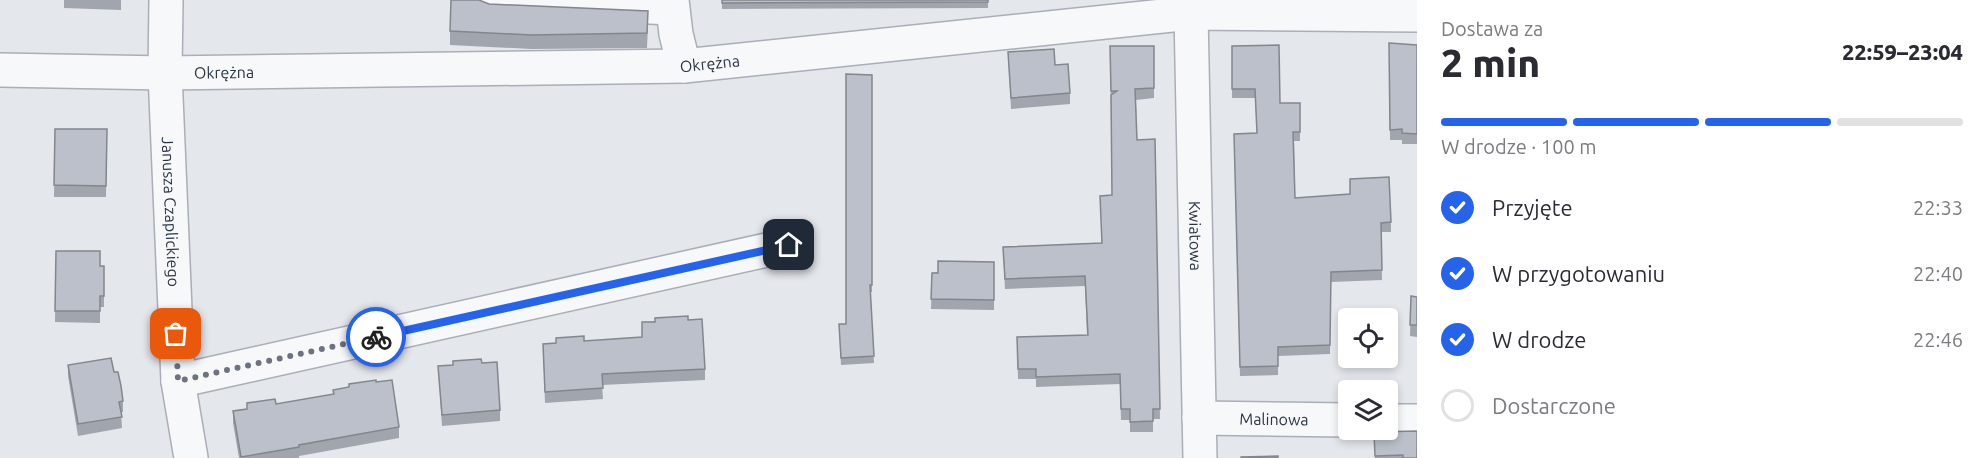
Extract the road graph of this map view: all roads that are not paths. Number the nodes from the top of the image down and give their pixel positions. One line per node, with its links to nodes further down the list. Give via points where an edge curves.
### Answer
1 (166, 0): 8 (street, Janusza Czaplickiego)
2 (490, 0): 3 (street)
3 (672, 4): 6 (street)
4 (1190, 6): 5 (street, Okrężna); 6 (street, Okrężna); 11 (street, Kwiatowa)
5 (1417, 15)
6 (684, 66): 8 (street, Okrężna)
7 (0, 70): 8 (street, Okrężna)
8 (165, 73): 10 (street, Janusza Czaplickiego)
9 (789, 245): 10 (street)
10 (178, 381): 15 (street, Janusza Czaplickiego)
11 (1199, 418): 12 (street, Malinowa); 16 (street, Kwiatowa)
12 (1338, 420)
13 (1398, 421): 14 (street)
14 (1417, 422)
15 (191, 458)
16 (1200, 458)

